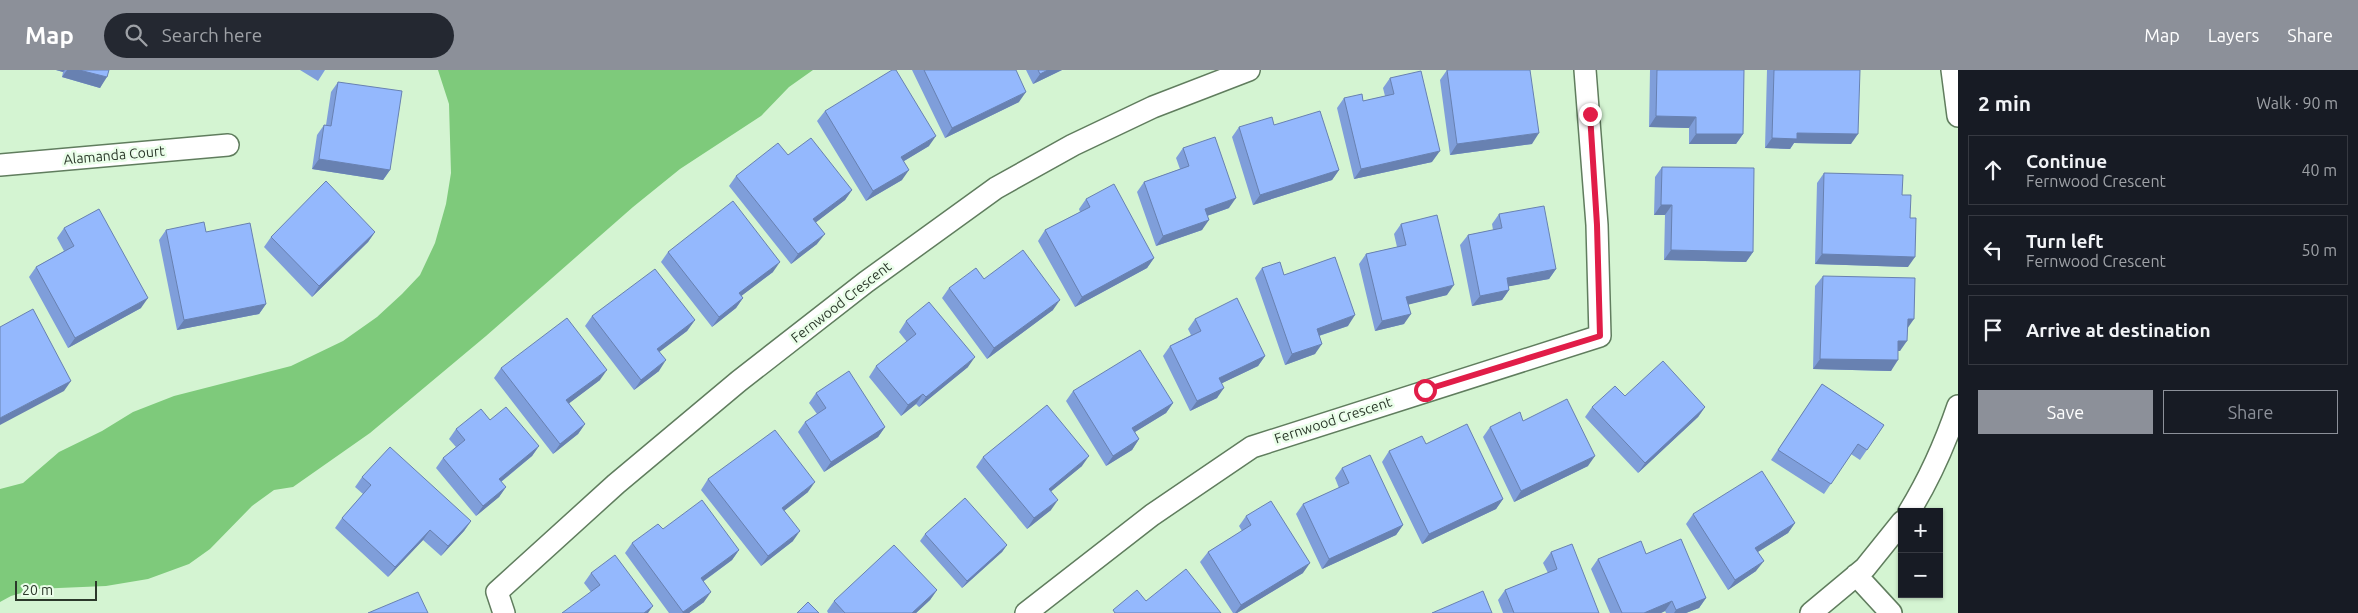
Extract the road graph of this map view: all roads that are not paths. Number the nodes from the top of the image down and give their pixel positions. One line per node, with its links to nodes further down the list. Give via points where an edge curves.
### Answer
1 (1249, 70): 11 (street, Fernwood Crescent, via 1153,107 1073,144 996,188 882,271 740,381 616,484 497,592)
2 (1585, 70): 12 (street, Fernwood Crescent, via 1597,225 1600,336 1252,447 1152,515)
3 (1952, 70): 4 (street)
4 (1958, 116)
5 (228, 144): 6 (street, Alamanda Court)
6 (0, 165)
7 (1958, 406): 8 (street, via 1945,444)
8 (1912, 508)
9 (1898, 527): 10 (street)
10 (1856, 576): 13 (street); 14 (street)
11 (504, 613)
12 (1026, 613)
13 (1811, 613)
14 (1891, 613)

